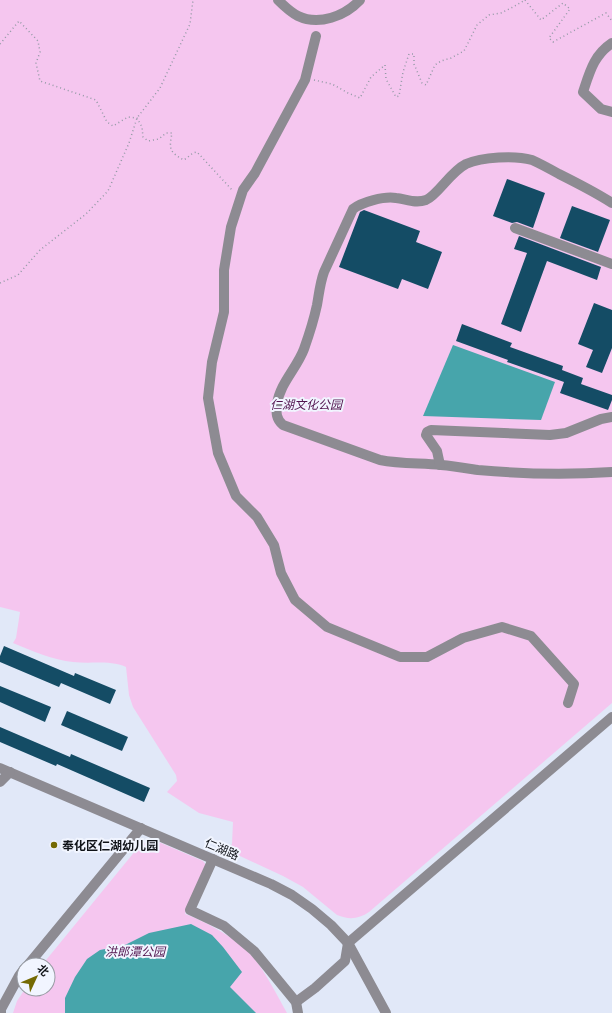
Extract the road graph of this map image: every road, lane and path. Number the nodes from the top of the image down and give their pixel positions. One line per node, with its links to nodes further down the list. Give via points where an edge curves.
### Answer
1 (193, 0): 11 (path, via 190,24 160,88)
2 (278, 0): 3 (street, via 299,16 320,19 342,14)
3 (360, 0)
4 (525, 0): 5 (path, via 541,20 563,3 570,9 549,38 553,42 606,13); 9 (path, via 501,13 489,15 477,25 464,51 435,65 426,85 422,83 414,64 414,54 409,54 399,96 396,97 386,79 385,65 371,77 360,98 332,84)
5 (612, 20)
6 (316, 36): 9 (street)
7 (612, 43): 10 (street, via 602,50 590,69 583,92 601,109)
8 (0, 44): 11 (path, via 20,21 38,41 40,52 36,63 40,80 96,100 107,122 113,126 128,117)
9 (305, 80): 12 (street, via 256,173)
10 (612, 112)
11 (138, 118): 12 (path, via 143,137 148,141 160,139 166,132 172,133 169,146 174,155 184,160 197,152 233,190); 16 (path, via 108,190 86,214 40,250 18,275)
12 (242, 194): 20 (street, via 231,227 224,270 224,312 212,362 208,398 218,453 236,496 257,517 274,545 281,573 295,600 327,627 400,656 427,657 463,638 502,627 531,636 574,684)
13 (612, 203): 18 (street, via 532,160 497,158 466,164 427,200 417,202 387,197 358,205 353,209 320,282 304,349 280,393 277,416 284,425 380,460)
14 (515, 228): 15 (street)
15 (612, 264)
16 (0, 282)
17 (612, 417): 18 (street, via 566,433 550,435 431,430 426,435 436,451)
18 (440, 465): 19 (street, via 538,473)
19 (612, 472)
20 (568, 703)
21 (612, 717): 27 (street)
22 (0, 768): 23 (street, 仁湖路)
23 (10, 772): 24 (street); 25 (street, 仁湖路)
24 (0, 782)
25 (141, 828): 26 (street, 仁湖路); 28 (street)
26 (213, 859): 27 (street, 仁湖路, via 292,895 321,917); 30 (street, via 190,910 224,926 254,951)
27 (348, 943): 30 (street, via 345,962); 33 (street, 仁湖路)
28 (35, 957)
29 (16, 982): 31 (street)
30 (296, 1002): 32 (street)
31 (1, 1013)
32 (298, 1013)
33 (386, 1013)

